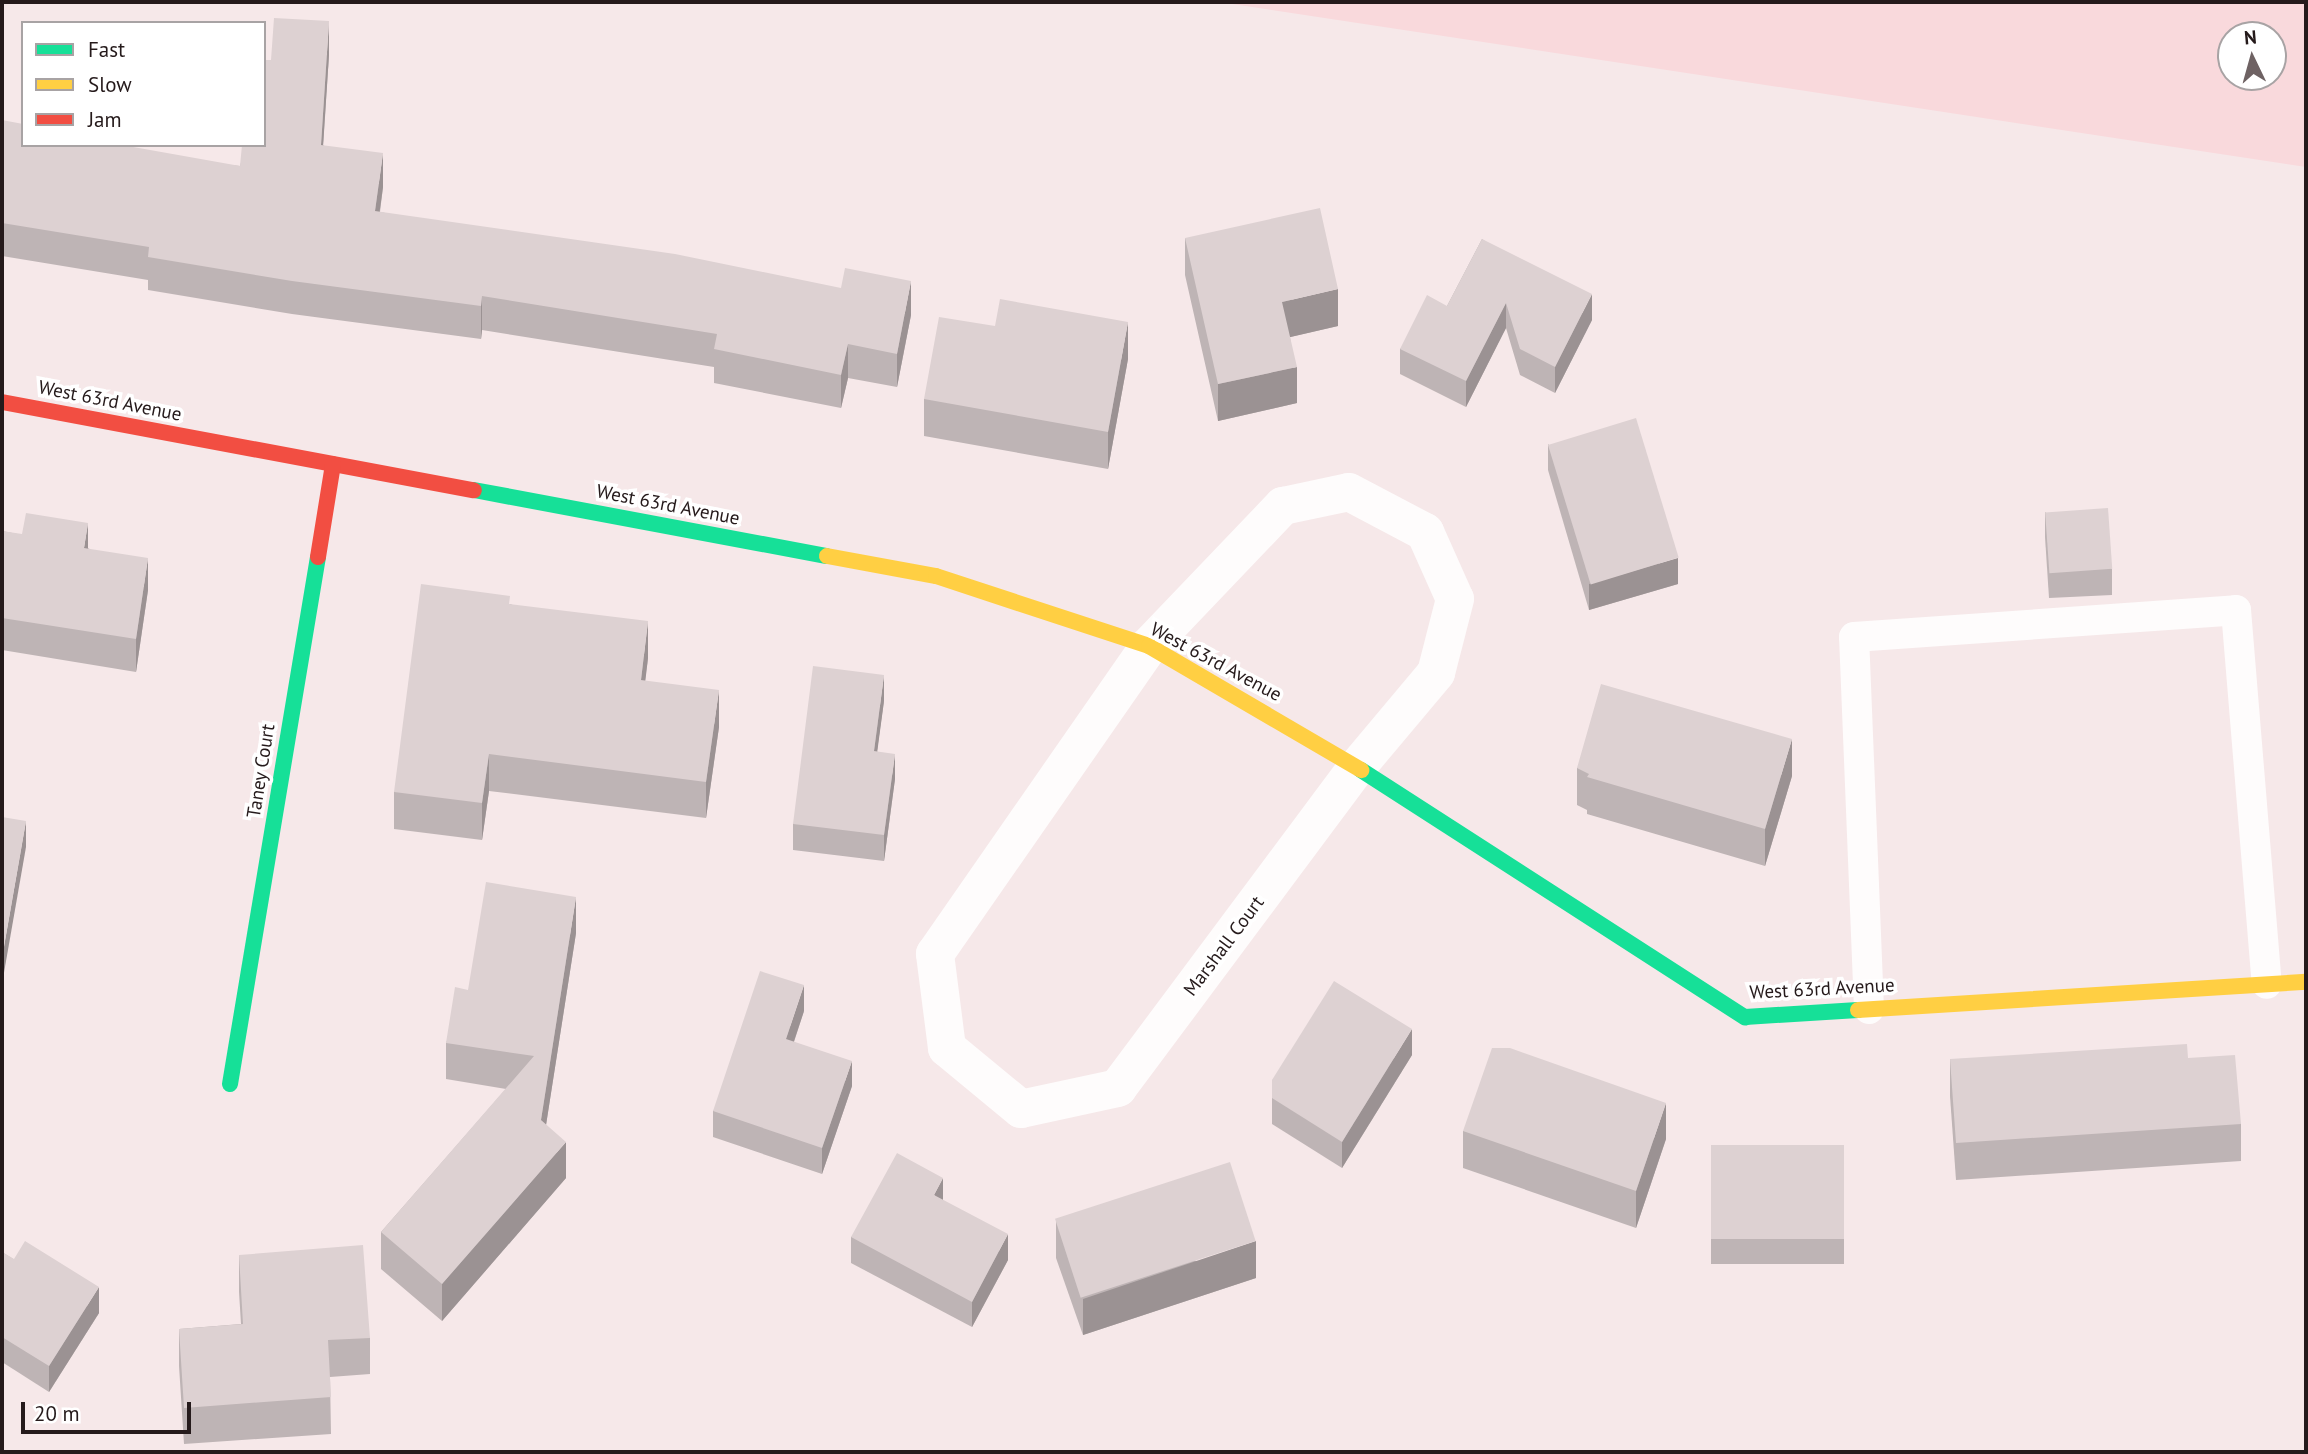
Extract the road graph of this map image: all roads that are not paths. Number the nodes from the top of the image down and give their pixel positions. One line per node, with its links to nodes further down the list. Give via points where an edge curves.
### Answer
1 (2, 402): 2 (street, West 63rd Avenue)
2 (333, 464): 3 (street, West 63rd Avenue, via 936,576); 8 (street, Taney Court)
3 (1149, 646): 4 (street, West 63rd Avenue); 4 (street, Marshall Court, via 1283,506 1349,492 1425,532 1455,598 1436,673); 4 (street, Marshall Court, via 935,954 947,1048 1021,1109 1118,1088)
4 (1357, 767): 7 (street, West 63rd Avenue, via 1745,1017)
5 (2306, 982): 6 (street, West 63rd Avenue)
6 (2267, 984): 7 (street, West 63rd Avenue); 7 (lane, via 2236,610 1854,637)
7 (1869, 1009)
8 (230, 1084)

